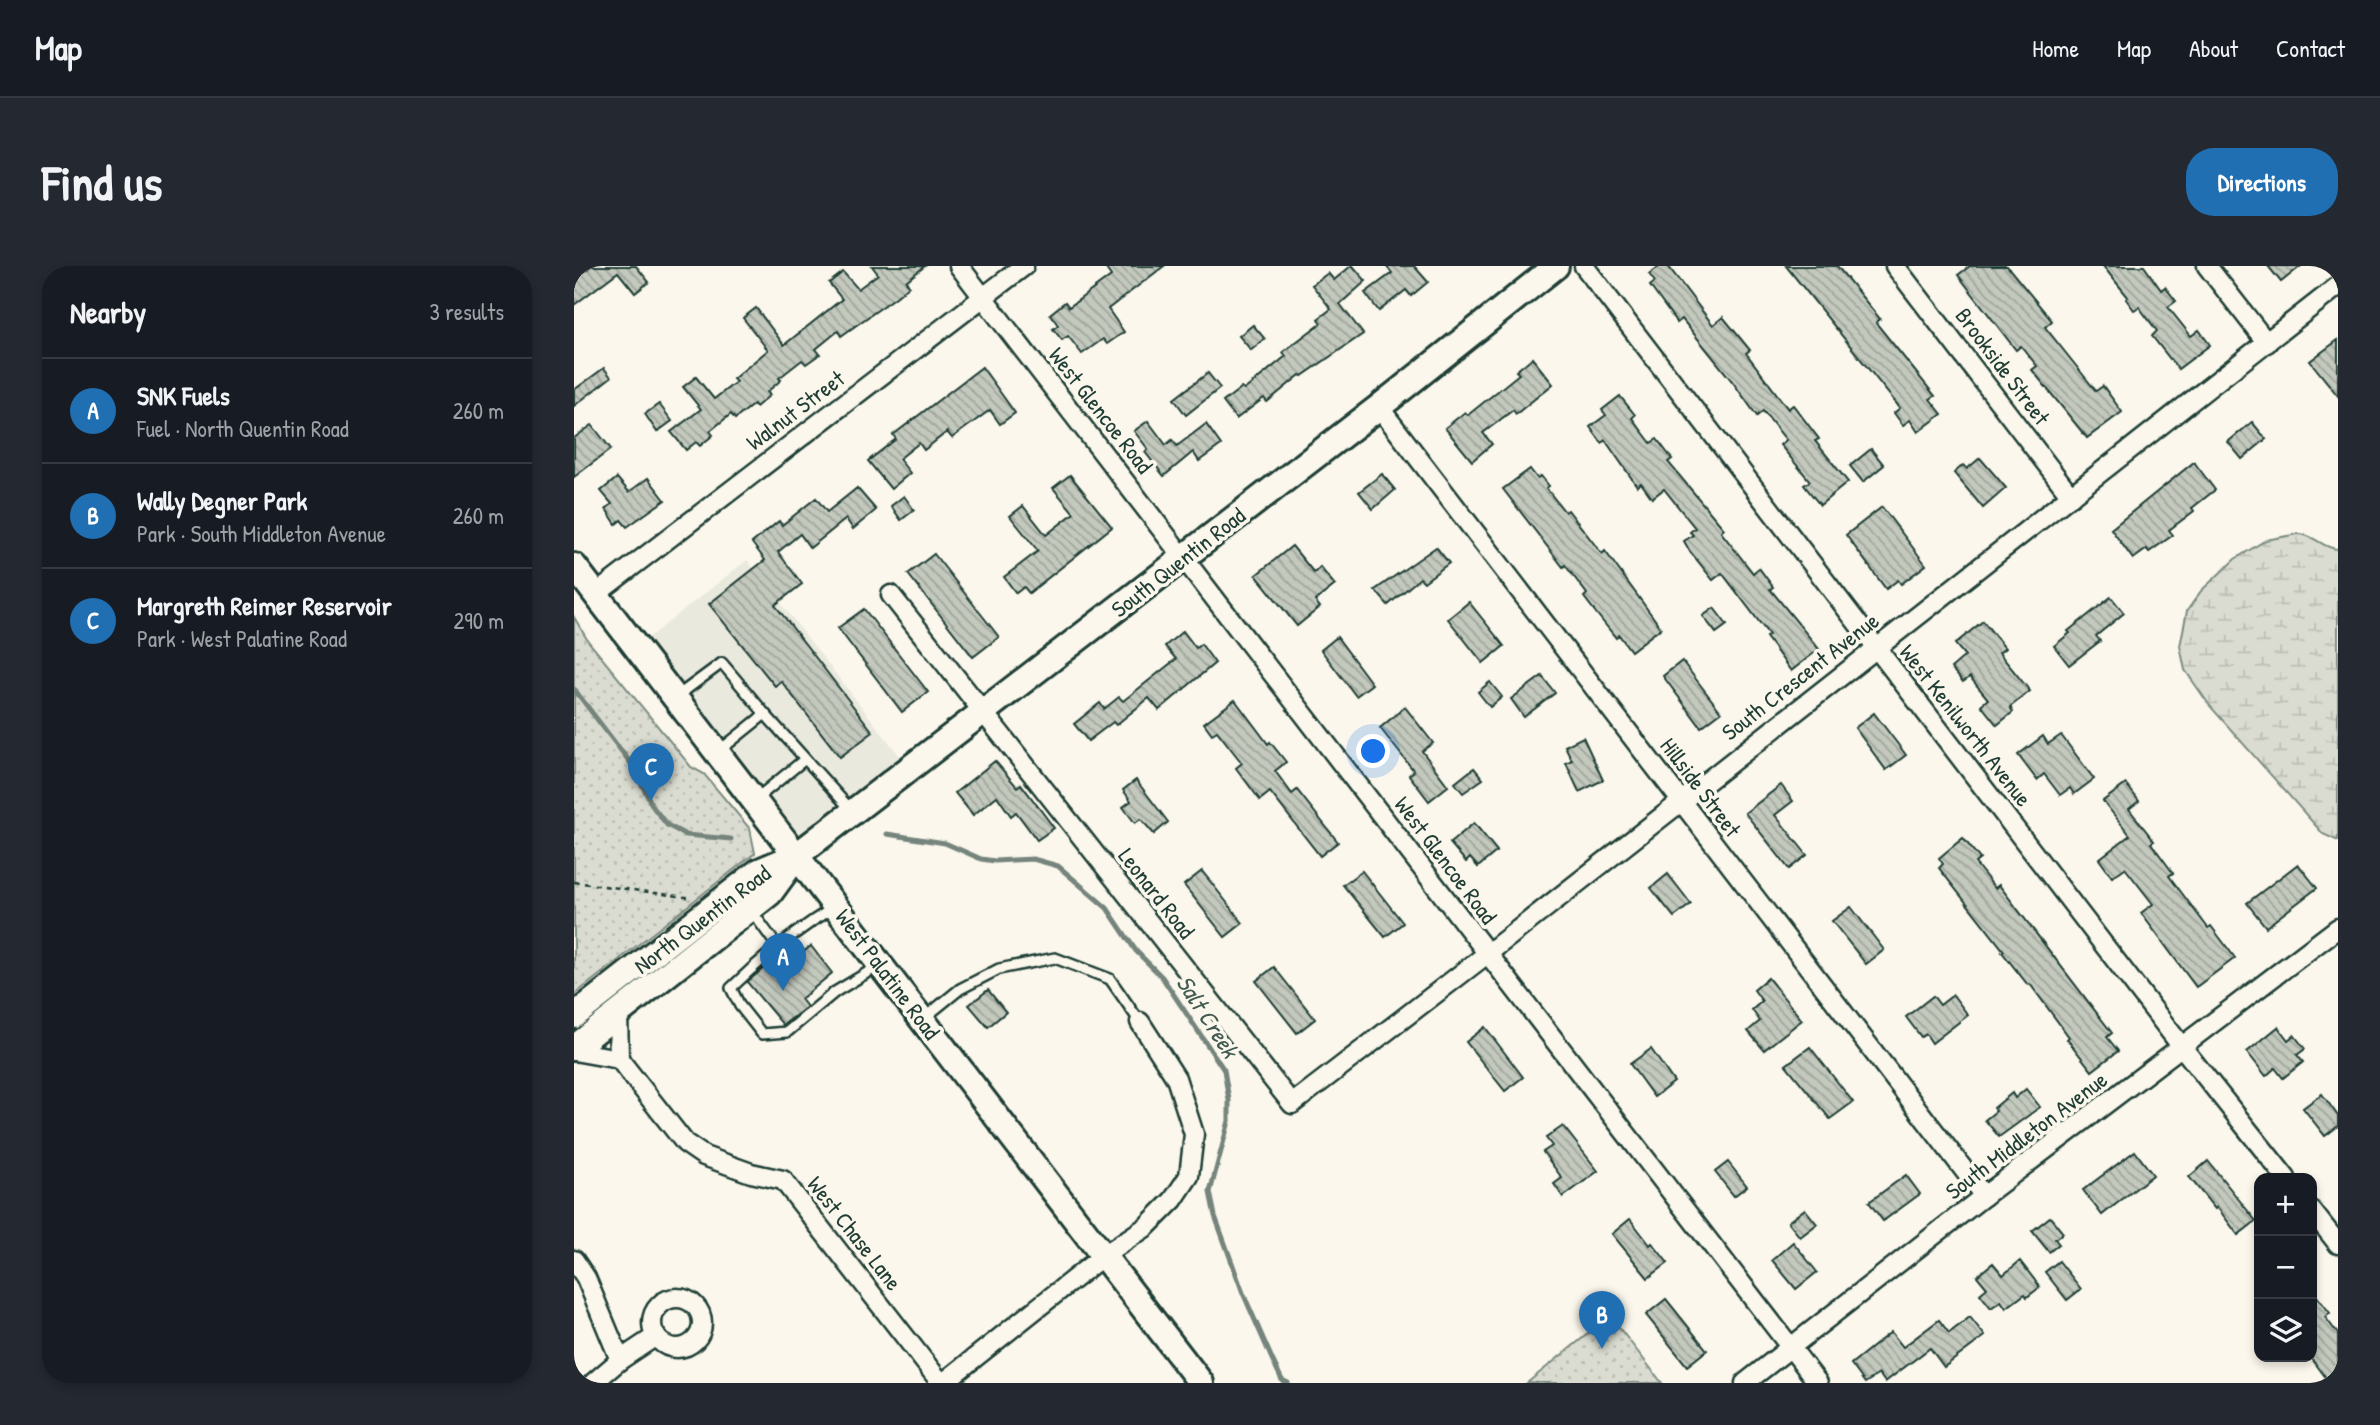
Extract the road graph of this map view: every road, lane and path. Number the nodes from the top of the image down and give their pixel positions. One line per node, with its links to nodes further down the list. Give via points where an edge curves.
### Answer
1 (959, 266): 8 (street, West Glencoe Road)
2 (1024, 266): 8 (street, Walnut Street)
3 (1556, 266): 10 (main road, South Quentin Road)
4 (1584, 266): 16 (street, West Kenilworth Avenue)
5 (1895, 266): 11 (street, Brookside Street)
6 (2207, 266): 9 (street)
7 (2338, 286): 9 (street, South Crescent Avenue)
8 (984, 298): 12 (street, West Glencoe Road); 14 (street, Walnut Street)
9 (2267, 343): 11 (street, South Crescent Avenue)
10 (1379, 407): 12 (main road, South Quentin Road); 23 (street, Hillside Street)
11 (2071, 496): 16 (street, South Crescent Avenue)
12 (1184, 558): 18 (main road, South Quentin Road); 32 (street, West Glencoe Road)
13 (574, 566): 14 (main road, West Palatine Road)
14 (596, 594): 17 (main road, West Palatine Road)
15 (891, 595): 18 (street, Leonard Road)
16 (1875, 648): 23 (street, South Crescent Avenue); 38 (street, West Kenilworth Avenue)
17 (676, 697): 19 (lane, via 722,663); 20 (main road, West Palatine Road)
18 (984, 712): 24 (main road, South Quentin Road); 41 (street, Leonard Road)
19 (765, 715): 20 (lane); 21 (lane)
20 (718, 752): 22 (main road, West Palatine Road)
21 (805, 759): 22 (lane); 24 (lane)
22 (755, 800): 25 (main road, West Palatine Road)
23 (1680, 801): 32 (street, South Crescent Avenue); 43 (street, Hillside Street)
24 (853, 812): 25 (main road, South Quentin Road)
25 (797, 855): 28 (main road, West Palatine Road); 29 (main road, North Quentin Road, via 770,893); 35 (main road, North Quentin Road, via 760,871)
26 (574, 882): 27 (path)
27 (693, 898)
28 (836, 905): 31 (lane); 33 (main road, West Palatine Road)
29 (750, 908): 31 (lane); 34 (main road, North Quentin Road)
30 (2338, 928): 38 (street, South Middleton Avenue)
31 (777, 946): 33 (lane, via 731,988 762,1034 787,1032 835,992)
32 (1487, 954): 41 (street, South Crescent Avenue); 49 (street, West Glencoe Road)
33 (881, 965): 36 (main road, West Palatine Road)
34 (618, 1013): 39 (main road, North Quentin Road); 40 (street)
35 (574, 1016)
36 (922, 1018): 37 (lane, via 960,989 999,968 1055,958 1110,979); 46 (main road, West Palatine Road)
37 (1140, 1022): 46 (street, via 1176,1078 1194,1134 1189,1176 1146,1227)
38 (2182, 1047): 42 (street, West Kenilworth Avenue); 43 (street, South Middleton Avenue)
39 (574, 1049): 40 (street)
40 (619, 1059): 52 (street, West Chase Lane, via 685,1143 704,1156 783,1180)
41 (1292, 1104)
42 (2282, 1173)
43 (1984, 1196): 49 (street, South Middleton Avenue)
44 (2317, 1217): 45 (street)
45 (2338, 1244)
46 (1104, 1255): 52 (street); 53 (main road, West Palatine Road)
47 (574, 1260): 50 (street)
48 (656, 1336): 50 (street)
49 (1790, 1347): 54 (street, South Middleton Avenue); 55 (street, West Glencoe Road)
50 (620, 1360): 51 (street)
51 (593, 1383)
52 (942, 1383)
53 (1200, 1383)
54 (1745, 1383)
55 (1818, 1383)

